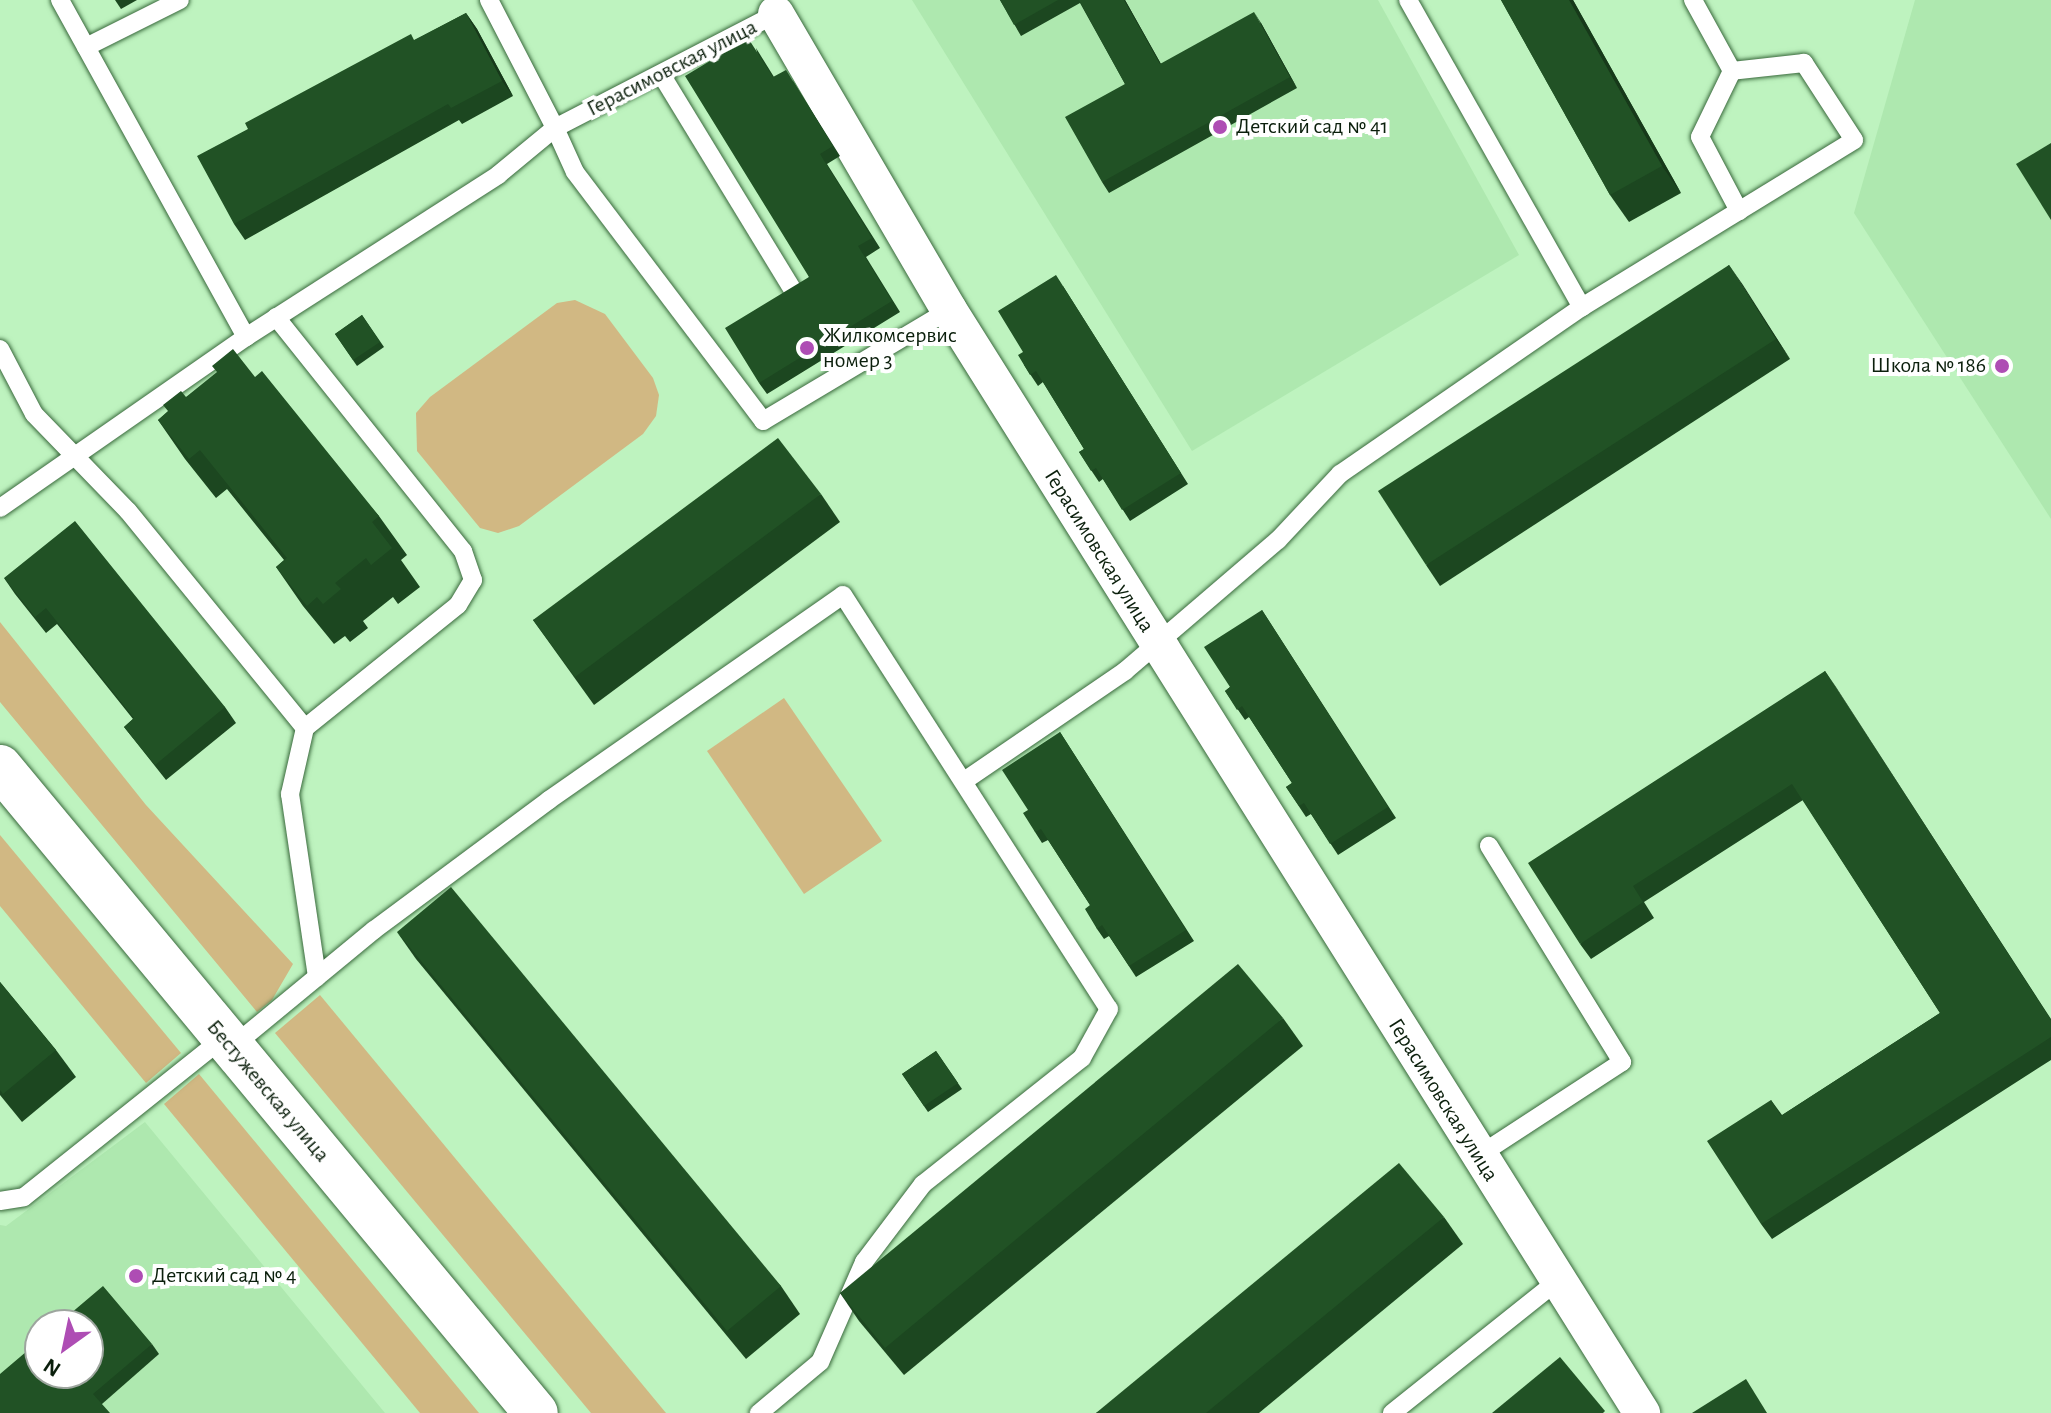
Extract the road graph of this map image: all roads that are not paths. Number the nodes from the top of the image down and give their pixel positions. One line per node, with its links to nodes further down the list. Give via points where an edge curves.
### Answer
1 (60, 0): 7 (lane)
2 (180, 0): 7 (lane)
3 (489, 0): 10 (lane)
4 (1408, 0): 13 (lane)
5 (1693, 0): 8 (lane)
6 (772, 7): 9 (lane, Герасимовская улица); 14 (street, Герасимовская улица)
7 (86, 47): 16 (lane)
8 (1732, 71): 11 (lane, via 1700,137); 11 (lane, via 1804,63 1854,140)
9 (661, 74): 10 (lane, Герасимовская улица); 12 (lane)
10 (555, 128): 14 (lane, via 575,172 763,421); 15 (lane, Герасимовская улица, via 498,175)
11 (1739, 211): 13 (lane)
12 (791, 287)
13 (1582, 307): 20 (lane, via 1340,474 1278,540)
14 (949, 310): 20 (street, Герасимовская улица)
15 (276, 317): 16 (lane, Герасимовская улица); 21 (lane, via 463,551 473,580 458,605)
16 (246, 337): 18 (lane, Герасимовская улица)
17 (0, 349): 18 (lane, via 34,414)
18 (72, 454): 19 (lane, Герасимовская улица); 21 (lane, via 128,511)
19 (0, 508)
20 (1156, 643): 23 (lane, via 1125,671); 27 (street, Герасимовская улица)
21 (305, 728): 25 (lane, via 290,794)
22 (0, 767): 26 (street, Бестужевская улица)
23 (964, 781): 25 (lane, via 843,595 549,800); 31 (lane, via 1109,1009 1082,1058 923,1184 864,1262 820,1362)
24 (1489, 846): 27 (lane, via 1622,1062)
25 (317, 977): 26 (lane)
26 (228, 1043): 28 (lane, via 24,1197); 30 (street, Бестужевская улица)
27 (1478, 1156): 29 (street, Герасимовская улица)
28 (0, 1201)
29 (1556, 1282): 32 (lane); 33 (street, Герасимовская улица)
30 (536, 1413)
31 (759, 1413)
32 (1392, 1413)
33 (1642, 1413)

